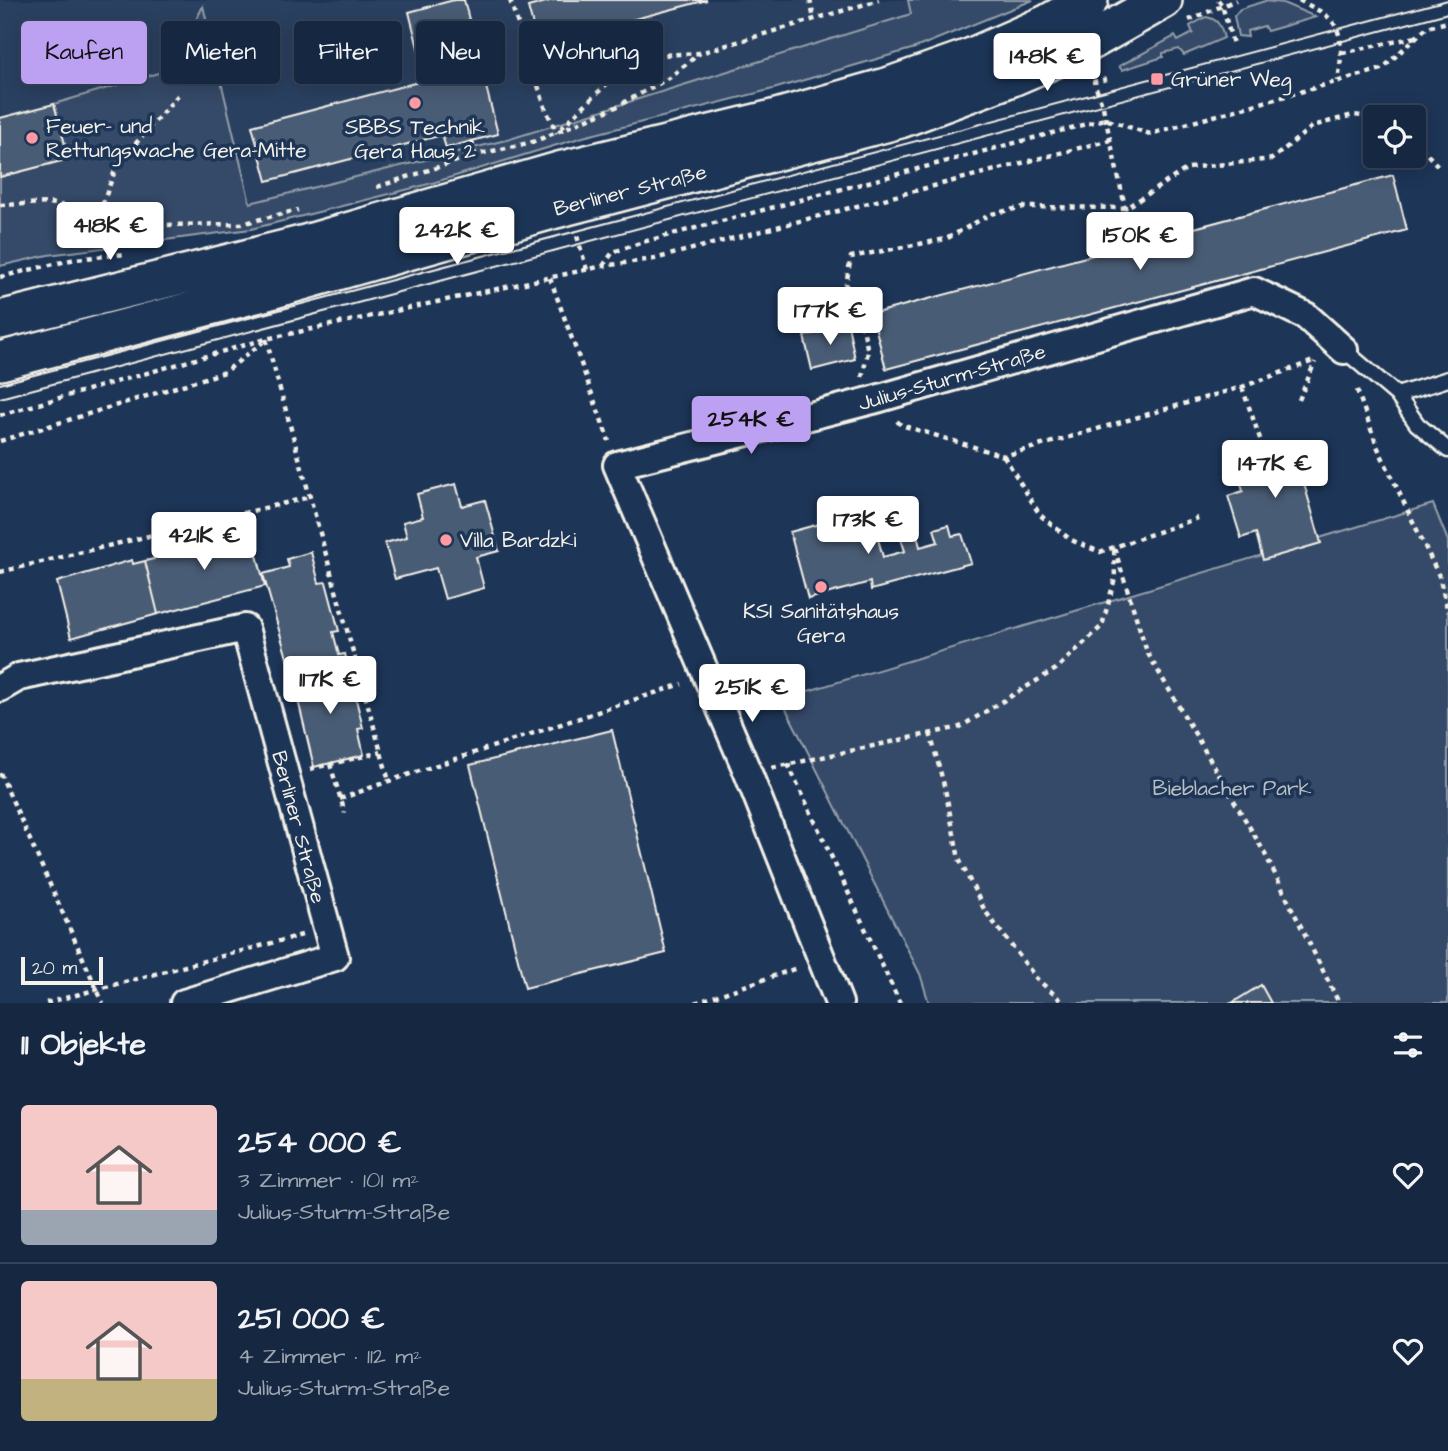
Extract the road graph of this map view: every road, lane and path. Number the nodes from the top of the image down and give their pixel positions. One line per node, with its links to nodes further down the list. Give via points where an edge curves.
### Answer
1 (510, 0): 19 (path)
2 (810, 0): 10 (path)
3 (879, 0): 10 (path)
4 (1090, 0): 36 (main road, Berliner Straße, via 972,57 890,86 559,171 302,245)
5 (1163, 0): 40 (main road, Berliner Straße, via 1074,50 900,119)
6 (1218, 0): 9 (path)
7 (1236, 0): 9 (path)
8 (1299, 0): 15 (path, via 1331,19)
9 (1222, 5): 13 (path)
10 (814, 19): 14 (path)
11 (1448, 22): 12 (path, via 1427,27)
12 (1416, 37): 15 (path); 17 (path, via 1382,69)
13 (1233, 44)
14 (700, 53): 22 (path, via 670,78); 22 (path, via 660,55 615,76)
15 (1342, 53): 17 (path)
16 (1107, 79): 21 (path, via 1094,82)
17 (1338, 81): 21 (path, via 1150,134)
18 (180, 93): 32 (path, via 117,164)
19 (546, 110)
20 (1363, 116): 30 (path, via 1313,126 1272,159 1188,168)
21 (1105, 119): 23 (path); 34 (path, via 643,242 613,252)
22 (558, 131): 26 (path, via 533,142)
23 (1110, 140): 30 (path); 34 (path, via 654,259)
24 (472, 141): 26 (path)
25 (1426, 153): 27 (path)
26 (475, 155): 28 (path)
27 (1438, 166)
28 (375, 188)
29 (0, 205): 32 (path, via 50,203)
30 (1126, 208): 33 (path); 44 (path, via 1024,207 991,214 946,239 851,257 842,306 862,323 868,352 861,375)
31 (301, 209): 32 (path, via 241,224 161,225)
32 (99, 214)
33 (1133, 243)
34 (603, 266): 35 (path)
35 (550, 278): 37 (path); 51 (path)
36 (0, 320)
37 (266, 340): 46 (path); 47 (path, via 225,372); 52 (path)
38 (1345, 350): 39 (path); 43 (lane); 44 (street, Julius-Sturm-Straße, via 1306,316 1254,291); 56 (path, via 1377,446 1439,576)
39 (1316, 360): 42 (path); 45 (path)
40 (0, 361)
41 (1448, 379): 43 (lane)
42 (1242, 387): 48 (path); 50 (path)
43 (1397, 395): 49 (lane, via 1417,424)
44 (873, 400): 50 (path, via 901,425); 51 (street, Julius-Sturm-Straße)
45 (1299, 400)
46 (0, 415)
47 (0, 441)
48 (1264, 450)
49 (1448, 450)
50 (1004, 456): 54 (path, via 1040,515 1071,540 1100,551)
51 (617, 465): 57 (street)
52 (310, 497): 55 (path); 60 (path)
53 (1198, 518): 54 (path)
54 (1114, 547): 59 (path, via 1115,578 1102,626 1056,669 960,727); 77 (path, via 1147,652 1262,850)
55 (0, 572)
56 (1448, 612)
57 (706, 676): 63 (street); 64 (path)
58 (0, 688): 67 (street, Berliner Straße, via 19,677 245,628)
59 (930, 733): 61 (path); 76 (path, via 964,870 985,911 1037,979)
60 (381, 752): 64 (path); 65 (path, via 330,764)
61 (788, 764): 63 (path); 75 (path)
62 (0, 773): 69 (path)
63 (748, 773): 68 (street)
64 (389, 781): 65 (path)
65 (340, 799): 66 (path)
66 (345, 813)
67 (327, 929): 69 (path); 72 (street, Berliner Straße, via 335,957)
68 (821, 960): 73 (path); 74 (street)
69 (96, 989): 70 (path); 71 (path)
70 (46, 1003)
71 (103, 1003)
72 (184, 1003)
73 (695, 1003)
74 (839, 1003)
75 (900, 1003)
76 (1064, 1003)
77 (1339, 1003)

